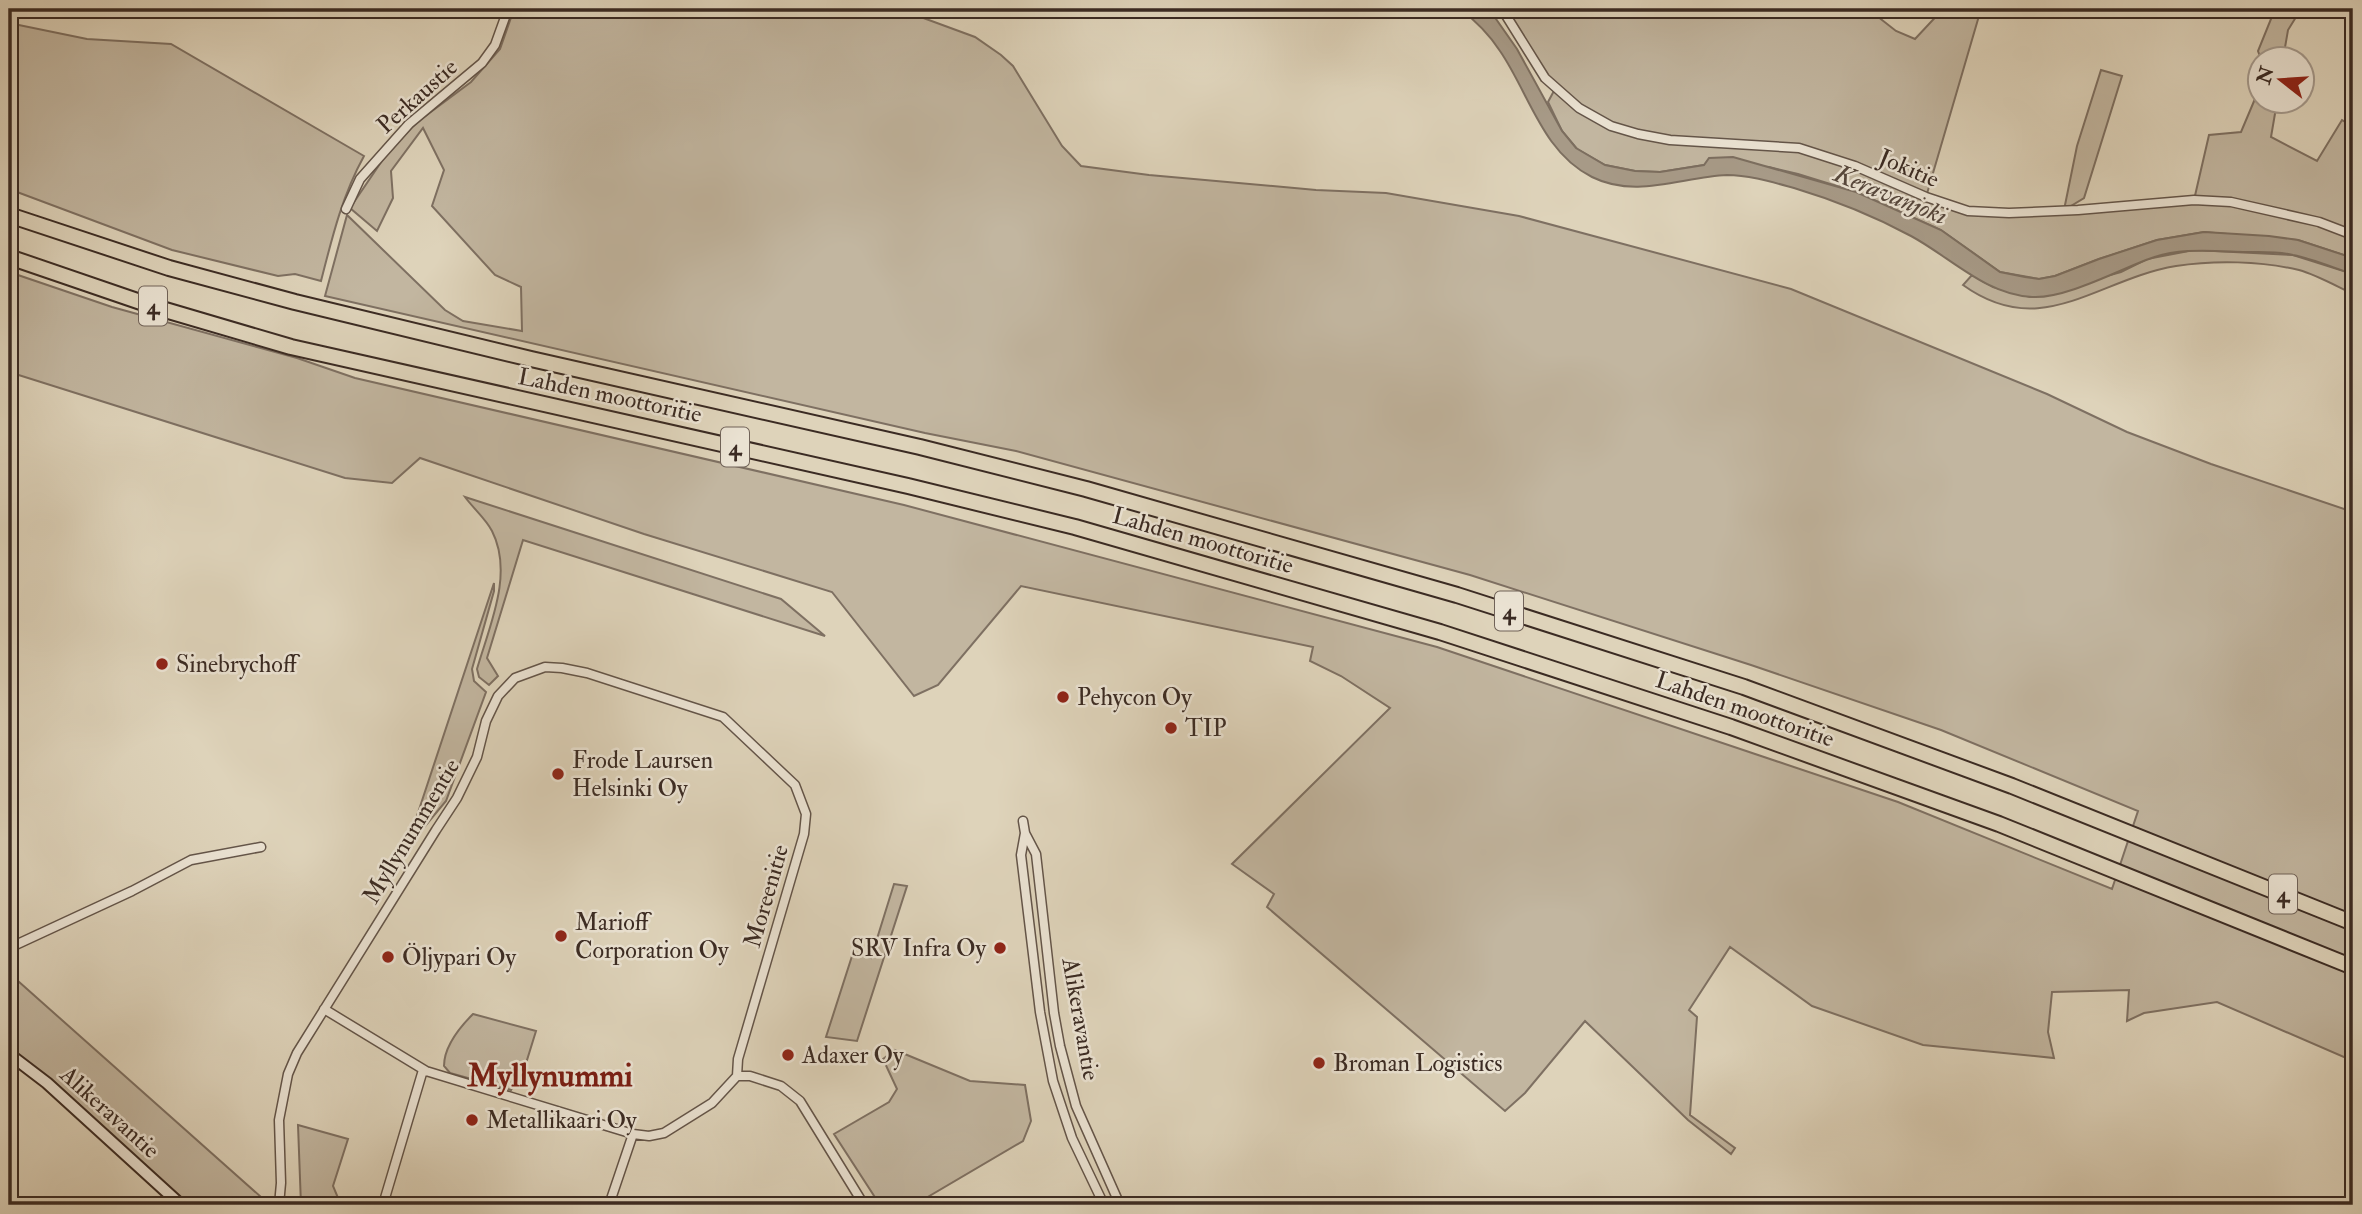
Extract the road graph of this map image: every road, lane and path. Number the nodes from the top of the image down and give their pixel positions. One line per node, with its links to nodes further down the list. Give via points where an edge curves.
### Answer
1 (508, 9): 3 (street, Perkaustie, via 495,45 482,63 409,124 360,179)
2 (1502, 9): 5 (street, Jokitie, via 1545,78 1579,108 1611,126 1638,134 1799,148 1968,211 2231,202 2319,222)
3 (346, 209)
4 (9, 215): 11 (highway, Lahden moottoritie / 4, via 169,268 295,302 1060,482 1457,595 1744,687 2012,786)
5 (2353, 235)
6 (11, 259): 13 (highway, Lahden moottoritie / 4, via 291,346 1075,527 1440,632 1731,727 1999,824)
7 (723, 717): 14 (street, Myllynummentie, via 562,667 545,667 515,678 491,707 477,757 457,799); 17 (street, Moreenitie, via 795,785 806,814 799,857 738,1059)
8 (1023, 821): 9 (street, Alikeravantie)
9 (1025, 834): 24 (street, Alikeravantie, via 1021,855 1053,1081 1072,1138); 25 (street, Alikeravantie, via 1036,854 1054,1013 1076,1106)
10 (261, 846): 12 (street, via 191,860)
11 (2353, 923)
12 (9, 948)
13 (2353, 967)
14 (324, 1009): 16 (street); 20 (street, Myllynummentie, via 297,1053 282,1097)
15 (9, 1054): 19 (street, Alikeravantie)
16 (423, 1070): 18 (street); 21 (street, via 385,1198)
17 (737, 1076): 18 (street, via 712,1103 664,1133); 23 (street, via 781,1086 800,1101)
18 (633, 1134): 22 (street)
19 (181, 1205)
20 (279, 1205)
21 (389, 1205)
22 (609, 1205)
23 (864, 1205)
24 (1104, 1205)
25 (1120, 1205)

